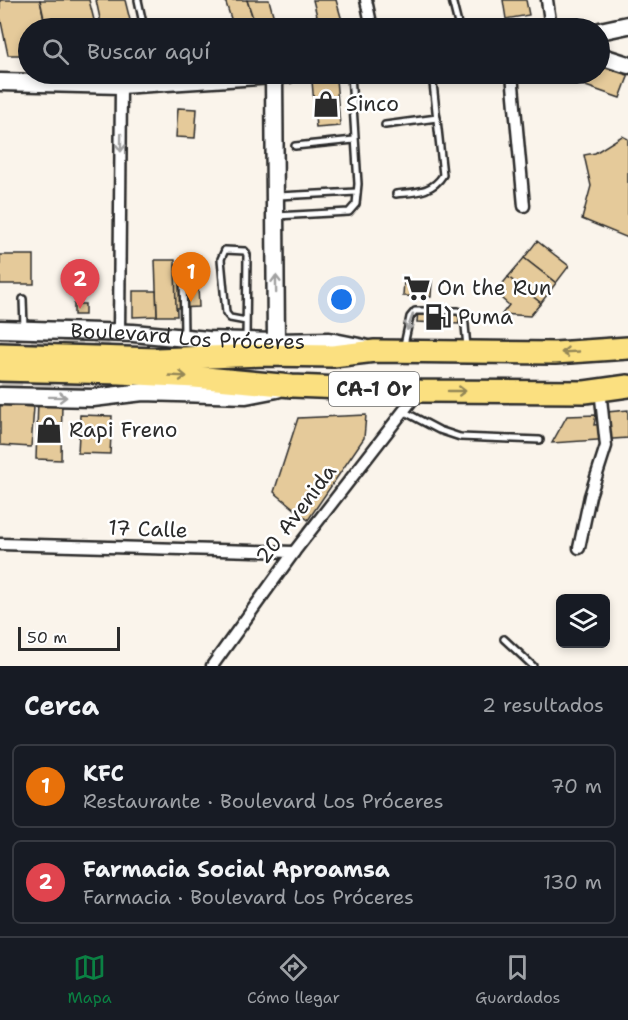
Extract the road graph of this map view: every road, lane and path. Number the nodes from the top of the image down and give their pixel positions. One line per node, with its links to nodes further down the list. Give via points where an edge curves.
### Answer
1 (138, 0): 5 (lane)
2 (366, 0): 6 (street)
3 (452, 0): 7 (lane)
4 (548, 0): 8 (street)
5 (142, 18)
6 (370, 18)
7 (456, 18)
8 (549, 18)
9 (628, 25): 10 (street)
10 (610, 29)
11 (610, 59): 12 (street)
12 (628, 65)
13 (0, 81): 14 (street)
14 (18, 82)
15 (91, 84): 21 (street)
16 (126, 84): 21 (street)
17 (281, 84): 28 (street)
18 (351, 84): 24 (lane)
19 (433, 84): 22 (lane)
20 (513, 84): 29 (street)
21 (121, 85): 36 (street, one-way to 36)
22 (437, 118): 23 (lane); 27 (lane, via 443,175 428,190)
23 (385, 125)
24 (354, 140): 25 (lane); 26 (lane)
25 (295, 146)
26 (357, 192): 28 (lane); 30 (lane, via 356,204 349,212)
27 (396, 194)
28 (275, 196): 30 (street)
29 (524, 206)
30 (275, 216): 39 (street, one-way to 30)
31 (183, 268): 37 (lane)
32 (23, 299): 35 (lane)
33 (246, 321): 33 (lane, via 230,318 226,313 221,259 225,250 244,251 247,255); 38 (lane)
34 (0, 329): 35 (street, Boulevard Los Próceres)
35 (24, 330): 36 (street, Boulevard Los Próceres)
36 (119, 333): 37 (street, Boulevard Los Próceres)
37 (184, 339): 38 (street, Boulevard Los Próceres)
38 (246, 341): 39 (street, Boulevard Los Próceres)
39 (276, 342): 41 (street, Boulevard Los Próceres, via 329,341)
40 (628, 348): 43 (highway, Boulevard Los Próceres / CA-1 Or, one-way to 43, via 555,353)
41 (375, 351): 42 (highway, Boulevard Los Próceres / CA-1 Or); 44 (highway, Boulevard Los Próceres / CA-1 Or, via 333,356 156,359)
42 (402, 351): 43 (highway, Boulevard Los Próceres / CA-1 Or); 43 (lane, one-way to 42, via 464,315 458,311 416,310 410,317)
43 (468, 352)
44 (0, 354)
45 (0, 370): 46 (highway, Boulevard Los Próceres / CA-1 Or, one-way to 46, via 195,377)
46 (292, 386): 49 (highway, Boulevard Los Próceres / CA-1 Or); 50 (street, Boulevard Los Próceres, one-way to 46, via 93,398 143,392 246,395)
47 (628, 386): 48 (highway, Boulevard Los Próceres / CA-1 Or)
48 (600, 389): 49 (highway, Boulevard Los Próceres / CA-1 Or, one-way to 48); 54 (street, via 606,446)
49 (419, 391): 51 (street, 20 Avenida)
50 (0, 396)
51 (403, 411): 52 (lane, via 460,437); 55 (street, 20 Avenida)
52 (540, 440)
53 (0, 544): 55 (street, 17 Calle)
54 (579, 548)
55 (294, 552): 57 (street, 20 Avenida)
56 (504, 639): 58 (lane)
57 (212, 666)
58 (533, 666)

